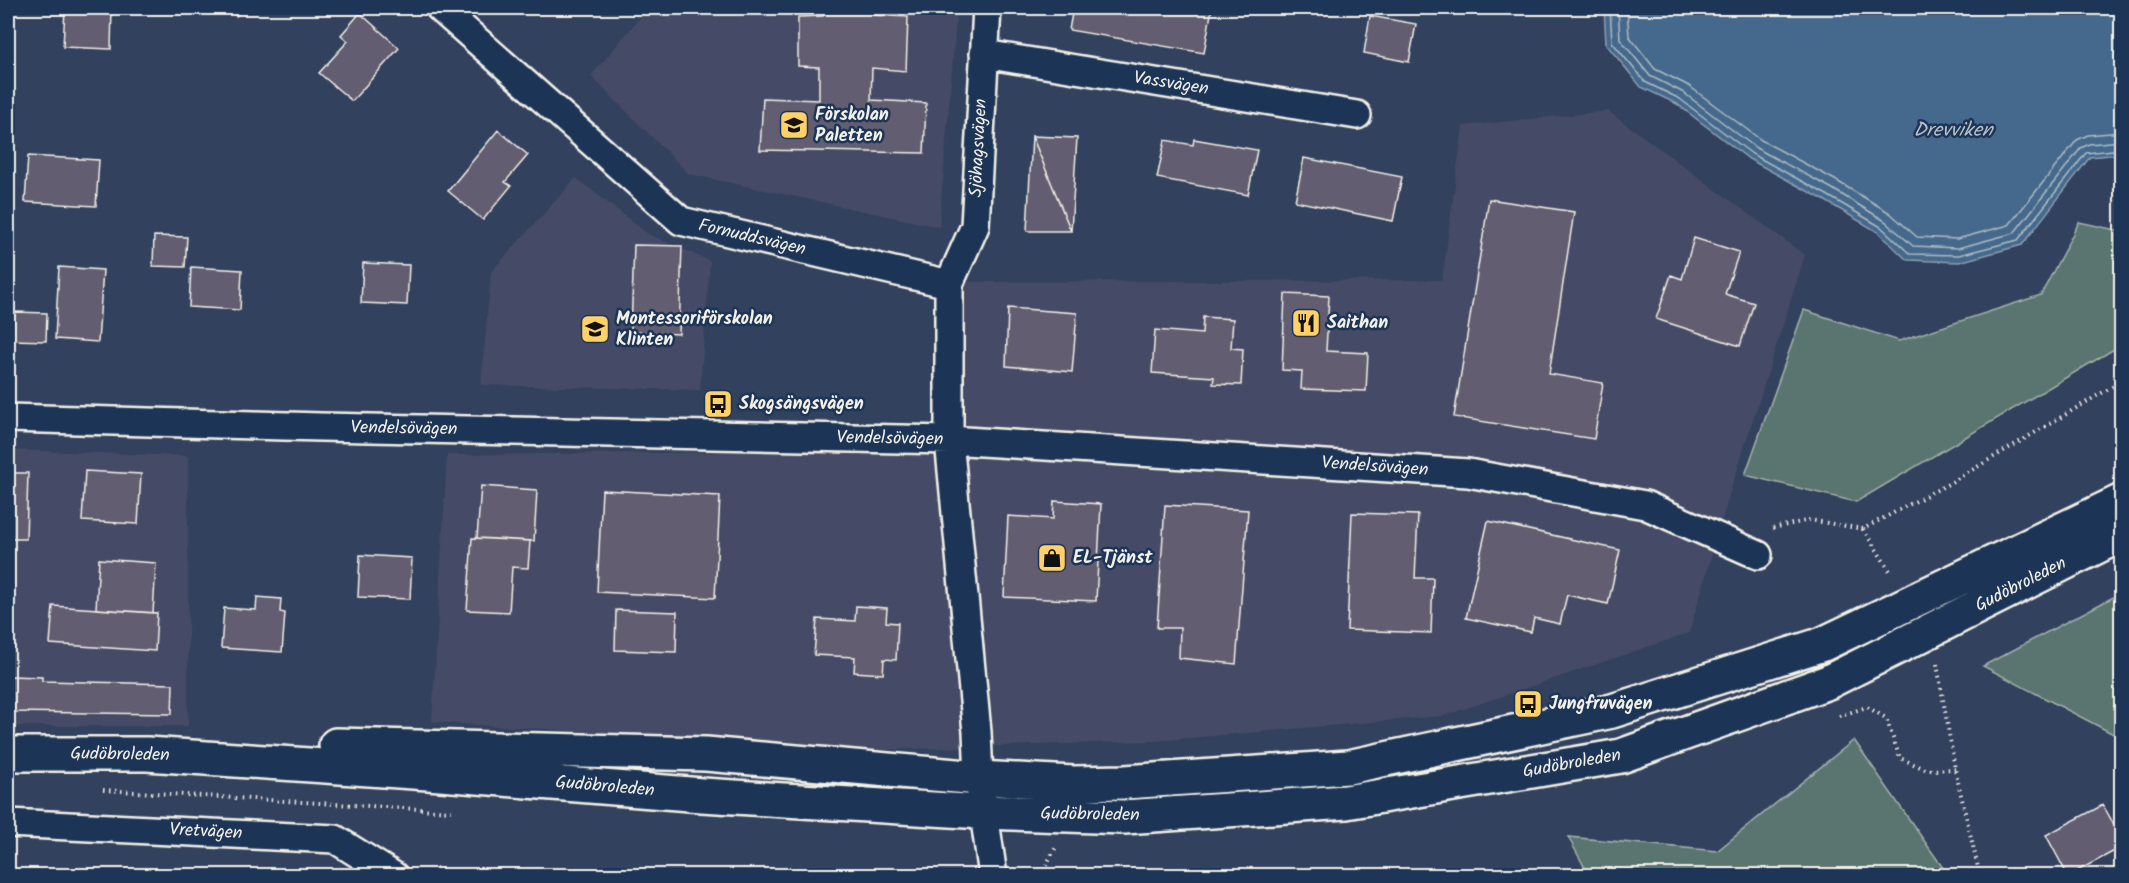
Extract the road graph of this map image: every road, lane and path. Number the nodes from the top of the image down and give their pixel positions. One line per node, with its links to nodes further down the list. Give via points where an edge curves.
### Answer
1 (440, 8): 5 (street, Fornuddsvägen, via 681,221)
2 (987, 8): 3 (street, Sjöhagsvägen)
3 (984, 54): 4 (street, Vassvägen); 5 (street, Sjöhagsvägen, via 975,226)
4 (1357, 114)
5 (950, 284): 8 (street)
6 (2121, 381): 10 (path)
7 (8, 418): 8 (street, Vendelsövägen)
8 (949, 440): 12 (street, Vendelsövägen, via 1468,473 1645,505); 20 (street)
9 (2121, 501): 20 (main road, Gudöbroleden, via 1824,644 1612,711 1348,767 1125,782)
10 (1863, 530): 12 (path, via 1810,520); 14 (path)
11 (2121, 534): 21 (main road, Gudöbroleden, via 1828,682 1622,756 1346,802 1124,817)
12 (1723, 540): 13 (street, Vendelsövägen)
13 (1758, 555)
14 (1893, 574)
15 (1937, 663): 19 (path)
16 (1836, 717): 19 (path, via 1867,707 1886,718 1900,758 1927,770)
17 (8, 734): 20 (main road, Gudöbroleden, via 149,734 326,745 706,754)
18 (8, 754): 21 (main road, Gudöbroleden, via 147,754)
19 (1955, 769): 27 (path)
20 (979, 778): 21 (street)
21 (983, 812): 25 (street)
22 (8, 823): 24 (street, Vretvägen, via 335,839)
23 (1060, 839): 26 (path)
24 (394, 876)
25 (993, 876)
26 (1040, 876)
27 (1980, 876)

